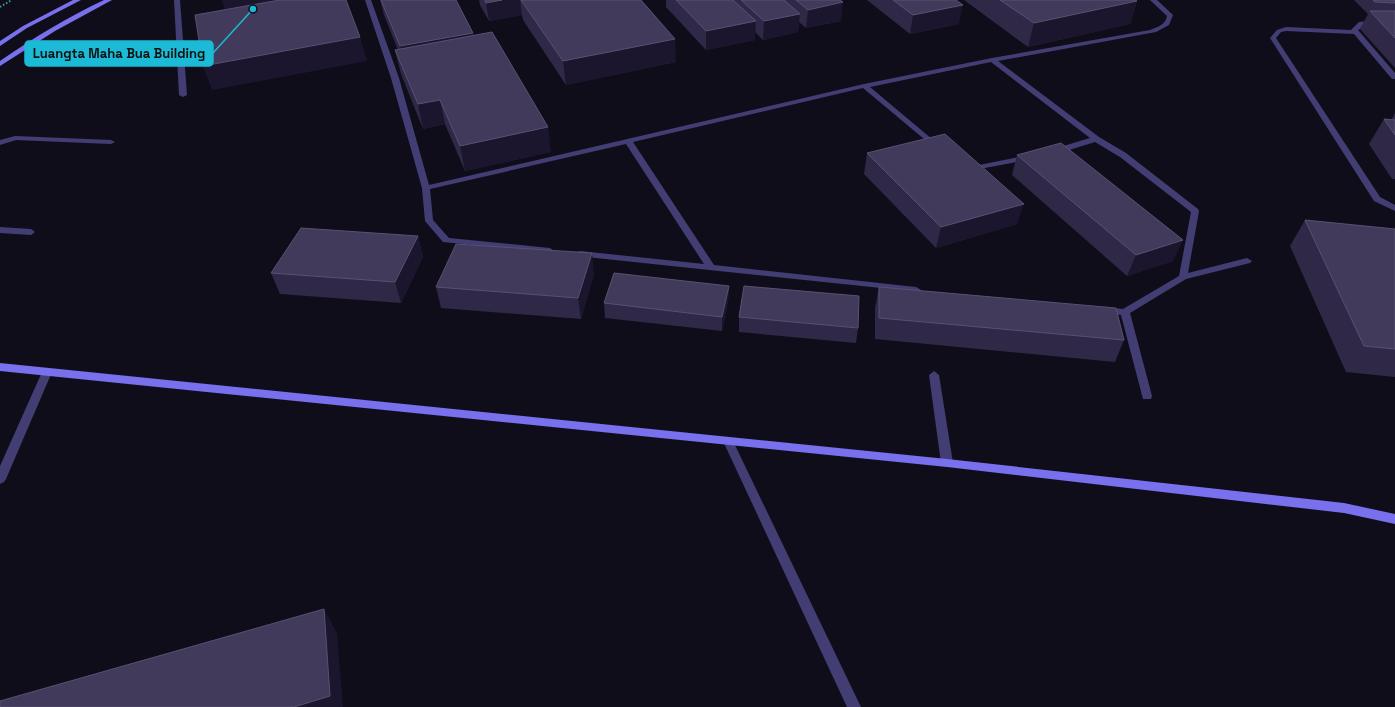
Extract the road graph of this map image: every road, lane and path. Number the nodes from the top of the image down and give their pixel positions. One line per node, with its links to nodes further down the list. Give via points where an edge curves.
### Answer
1 (12, 0): 7 (path)
2 (78, 0): 10 (street, via 25,27)
3 (109, 0): 12 (street, via 49,31)
4 (177, 0): 15 (street)
5 (368, 0): 24 (street, via 395,78)
6 (1153, 0): 11 (street, via 1170,15 1161,28 1151,32)
7 (0, 7)
8 (1395, 24): 9 (street, via 1366,23 1356,26)
9 (1354, 32): 13 (street); 25 (street, via 1286,29 1278,31 1272,38 1377,199)
10 (0, 44)
11 (992, 60): 14 (street); 16 (street)
12 (0, 64)
13 (1395, 77)
14 (864, 86): 17 (street); 20 (street)
15 (183, 95)
16 (1096, 140): 22 (street, via 1059,150); 30 (street, via 1123,155 1195,211 1185,246)
17 (628, 141): 24 (street); 29 (street)
18 (0, 142): 19 (street, via 15,138)
19 (111, 142)
20 (942, 152)
21 (1041, 154): 23 (street, via 977,169)
22 (1079, 162)
23 (960, 166)
24 (426, 188): 29 (street, via 429,221 446,240)
25 (1395, 208)
26 (0, 230): 27 (street)
27 (31, 232)
28 (1247, 261): 30 (street)
29 (711, 268): 31 (street)
30 (1183, 277): 33 (street)
31 (926, 291)
32 (1093, 309): 33 (street)
33 (1125, 312): 37 (street)
34 (0, 367): 35 (street)
35 (48, 372): 38 (street); 40 (street)
36 (934, 375): 39 (street)
37 (1147, 396)
38 (728, 441): 39 (street); 42 (street)
39 (947, 463): 41 (street, via 1344,508)
40 (0, 479)
41 (1395, 519)
42 (854, 707)

